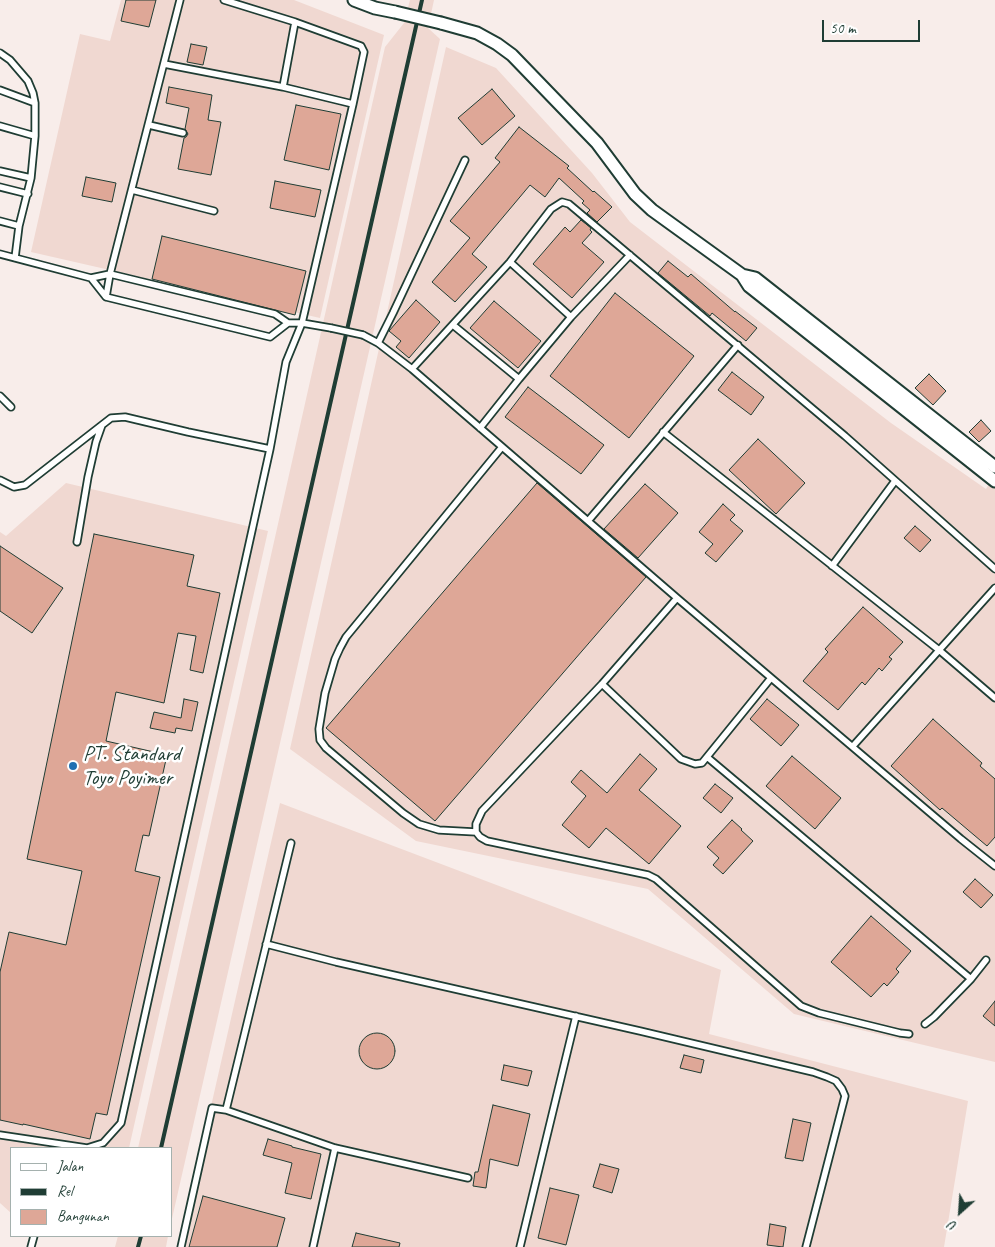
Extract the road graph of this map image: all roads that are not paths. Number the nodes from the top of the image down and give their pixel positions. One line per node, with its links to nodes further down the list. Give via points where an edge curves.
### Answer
1 (180, 0): 6 (lane)
2 (224, 0): 4 (lane)
3 (354, 0): 29 (street, bridge, via 477,32 497,44 512,55 597,142 635,194 652,210)
4 (295, 22): 7 (lane); 10 (lane, via 361,46 364,52)
5 (0, 53): 9 (lane, via 28,81)
6 (164, 64): 7 (lane); 11 (lane)
7 (283, 87): 10 (lane)
8 (0, 90): 9 (lane)
9 (35, 103): 14 (lane)
10 (353, 104): 34 (lane)
11 (149, 125): 13 (lane); 19 (lane)
12 (0, 126): 14 (lane)
13 (182, 133)
14 (35, 136): 17 (lane)
15 (465, 160): 36 (lane)
16 (0, 171): 17 (lane)
17 (31, 178): 20 (lane)
18 (0, 187): 20 (lane)
19 (132, 190): 21 (lane); 28 (lane)
20 (28, 194): 23 (lane)
21 (214, 211)
22 (0, 221): 23 (lane)
23 (19, 226): 26 (lane)
24 (0, 254): 26 (lane)
25 (630, 255): 27 (lane, via 569,204 562,202 551,209); 32 (lane); 37 (lane)
26 (14, 258): 30 (lane)
27 (510, 262): 32 (lane); 35 (lane)
28 (110, 274): 30 (lane); 31 (lane); 33 (lane, via 275,314)
29 (742, 274): 47 (street, via 755,278); 50 (street, via 749,286)
30 (90, 278): 31 (lane)
31 (106, 298): 33 (lane, via 270,337)
32 (571, 317): 39 (lane)
33 (288, 323): 34 (lane)
34 (302, 324): 36 (lane, bridge, via 331,328); 46 (lane, via 286,362)
35 (453, 325): 38 (lane); 39 (lane)
36 (378, 343): 38 (lane)
37 (738, 345): 44 (lane); 49 (lane)
38 (412, 370): 43 (lane)
39 (519, 379): 43 (lane)
40 (0, 396): 41 (lane)
41 (12, 407)
42 (102, 425): 46 (lane, via 111,418 125,417); 48 (lane, via 25,485 14,487); 52 (lane, via 88,477)
43 (480, 428): 45 (lane)
44 (663, 432): 51 (lane); 53 (lane)
45 (502, 446): 51 (lane); 63 (lane, via 346,637 335,659 319,728 320,740 326,748 419,824 439,830)
46 (270, 449): 75 (lane, via 121,1124 103,1143)
47 (995, 467)
48 (0, 480)
49 (895, 481): 53 (lane); 54 (lane)
50 (995, 481)
51 (588, 521): 56 (lane)
52 (77, 542)
53 (832, 566): 57 (lane)
54 (995, 569)
55 (995, 588): 57 (lane)
56 (677, 598): 58 (lane); 59 (lane)
57 (939, 650): 60 (lane); 61 (lane)
58 (771, 678): 61 (lane); 62 (lane)
59 (602, 684): 62 (lane, via 682,759 695,764 702,763); 63 (lane, via 482,811)
60 (995, 698)
61 (853, 746): 65 (lane)
62 (707, 757): 68 (lane)
63 (476, 832): 71 (lane, via 487,841 656,878 801,1006 818,1013)
64 (291, 843): 66 (lane)
65 (995, 866)
66 (266, 944): 69 (lane); 72 (lane)
67 (986, 960): 68 (lane)
68 (971, 979): 70 (lane)
69 (576, 1016): 80 (lane); 81 (lane, via 813,1072 836,1082 845,1096)
70 (925, 1024)
71 (909, 1034)
72 (226, 1110): 76 (lane); 78 (lane, via 212,1108)
73 (0, 1136): 74 (lane)
74 (80, 1147)
75 (90, 1147)
76 (335, 1148): 77 (lane); 79 (lane)
77 (468, 1178)
78 (181, 1247)
79 (313, 1247)
80 (520, 1247)
81 (806, 1247)

